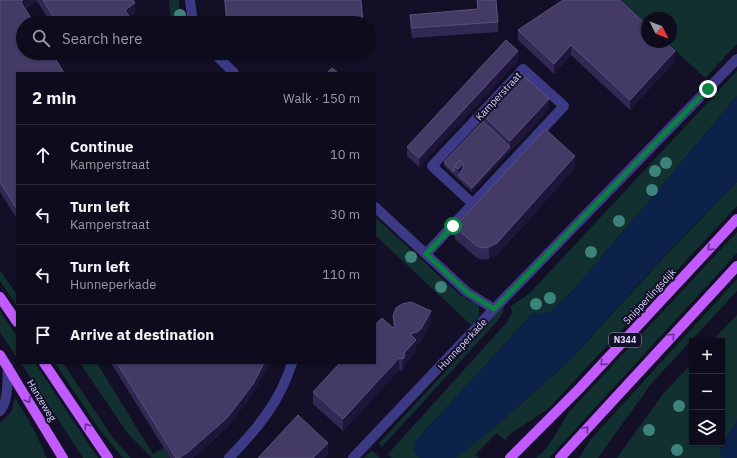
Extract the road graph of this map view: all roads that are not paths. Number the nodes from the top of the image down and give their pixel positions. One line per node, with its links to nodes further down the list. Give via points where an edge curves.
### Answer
1 (190, 0): 2 (street)
2 (192, 16)
3 (737, 59): 12 (street, Hunneperkade)
4 (221, 60): 5 (street)
5 (233, 72)
6 (473, 204): 6 (street, Kamperstraat, via 564,106 523,69 432,166); 9 (street, Kamperstraat)
7 (376, 208): 9 (street)
8 (737, 219): 23 (main road, Snipperlingsdijk / N344, one-way to 23, via 585,383)
9 (426, 254): 12 (street, via 467,292)
10 (737, 266): 24 (main road, one-way to 10)
11 (0, 297): 13 (main road)
12 (494, 309): 22 (street, Hunneperkade)
13 (16, 321)
14 (0, 355): 17 (main road, Hanzeweg)
15 (45, 364): 20 (main road, one-way to 15)
16 (292, 364): 21 (street, via 286,382 271,408 253,433)
17 (8, 367): 18 (street, via 4,407); 19 (main road, Hanzeweg, one-way to 19)
18 (0, 411)
19 (63, 458)
20 (108, 458)
21 (229, 458)
22 (353, 458)
23 (510, 458)
24 (560, 458)

